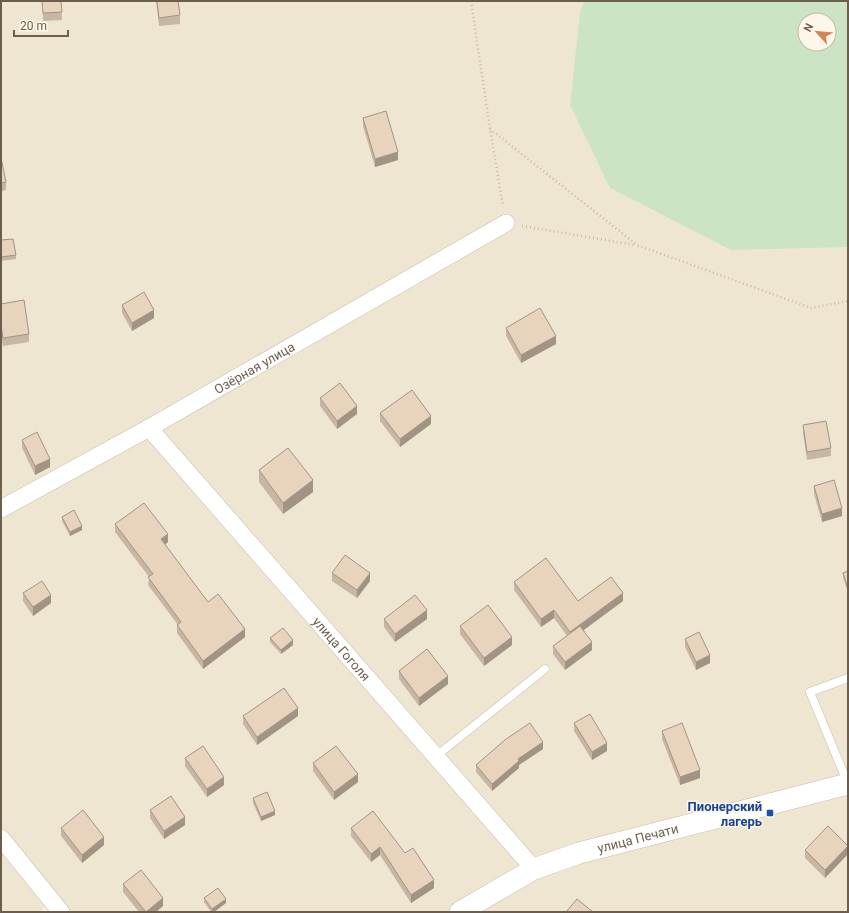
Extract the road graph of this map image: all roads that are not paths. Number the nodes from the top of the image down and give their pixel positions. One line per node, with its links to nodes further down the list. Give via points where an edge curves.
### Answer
1 (506, 223): 2 (street, Озёрная улица)
2 (148, 428): 3 (street, Озёрная улица); 6 (street, улица Гоголя)
3 (1, 509)
4 (545, 669): 6 (lane)
5 (848, 678): 7 (lane, via 810,692)
6 (435, 757): 9 (street, улица Гоголя)
7 (848, 784): 9 (street, улица Печати, via 579,853)
8 (1, 838): 10 (street)
9 (534, 869): 11 (street, улица Печати)
10 (61, 912)
11 (460, 912)

